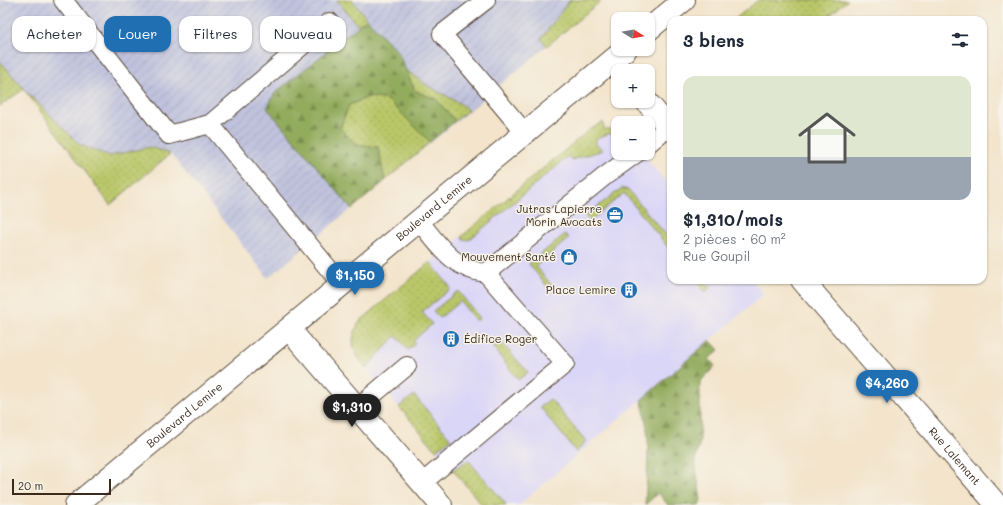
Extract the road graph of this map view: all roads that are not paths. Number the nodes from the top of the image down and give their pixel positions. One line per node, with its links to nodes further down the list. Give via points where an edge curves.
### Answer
1 (62, 0): 8 (lane, via 169,135)
2 (486, 0): 11 (lane, via 442,34)
3 (684, 0): 4 (main road)
4 (655, 24)
5 (295, 52): 8 (lane)
6 (619, 60): 11 (main road, Boulevard Lemire)
7 (652, 108): 9 (main road)
8 (210, 124): 17 (lane)
9 (667, 124)
10 (667, 129): 12 (lane)
11 (525, 133): 14 (main road, Boulevard Lemire)
12 (655, 139)
13 (627, 160): 15 (lane)
14 (419, 221): 15 (lane, via 454,262 469,270); 17 (main road, Boulevard Lemire)
15 (486, 273): 21 (lane, via 565,364)
16 (805, 284): 24 (main road, Rue Lalemant)
17 (342, 285): 18 (main road, Boulevard Lemire)
18 (289, 329): 20 (main road); 22 (main road, Boulevard Lemire)
19 (406, 366): 20 (lane)
20 (357, 408): 21 (main road)
21 (422, 483): 23 (main road)
22 (76, 505)
23 (441, 505)
24 (997, 505)

